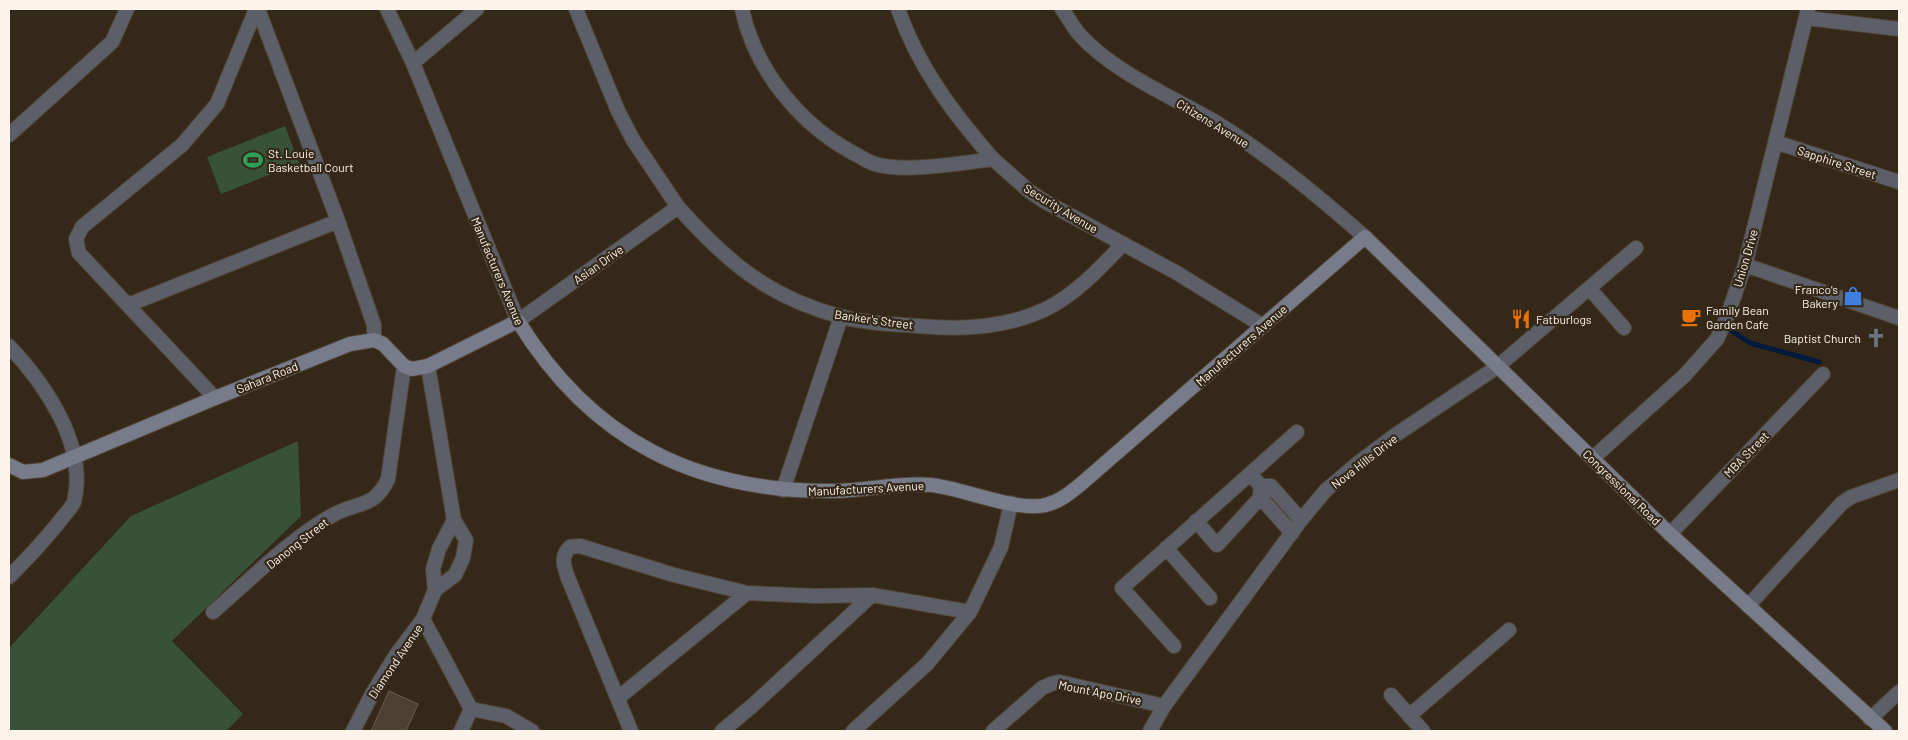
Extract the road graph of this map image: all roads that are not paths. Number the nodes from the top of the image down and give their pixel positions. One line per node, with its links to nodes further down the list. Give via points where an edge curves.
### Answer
1 (127, 9): 12 (street, via 112,42)
2 (257, 9): 17 (street); 23 (street, via 217,104 182,145 82,228 76,239 79,253)
3 (387, 9): 11 (street, Manufacturers Avenue)
4 (477, 9): 11 (street)
5 (576, 9): 16 (street, Banker's Street, via 618,111 638,148)
6 (742, 9): 14 (street, via 753,47 777,87 810,123 840,146 875,164 903,167)
7 (898, 9): 14 (street, Security Avenue, via 905,31 943,98)
8 (1062, 9): 18 (street, Citizens Avenue, via 1079,34 1103,56 1257,149)
9 (1807, 13): 10 (street); 13 (street, Union Drive)
10 (1899, 29)
11 (413, 63): 26 (street, Manufacturers Avenue)
12 (9, 134)
13 (1775, 142): 15 (street, Sapphire Street); 21 (street, Union Drive)
14 (993, 159): 19 (street, Security Avenue, via 1028,191)
15 (1899, 182)
16 (678, 207): 24 (street, Banker's Street, via 702,235 752,277 805,306); 26 (street, Asian Drive)
17 (338, 221): 23 (street); 29 (street, via 374,325)
18 (1365, 237): 27 (main road, Manufacturers Avenue); 33 (main road, Congressional Road)
19 (1123, 244): 24 (street, Banker's Street, via 1079,287 1048,308 1010,322 956,328 883,323); 27 (street, Security Avenue)
20 (1636, 248): 22 (street, Nova Hills Drive)
21 (1745, 265): 25 (street); 38 (street, Union Drive, via 1717,338 1685,375)
22 (1589, 288): 28 (street); 33 (street, Nova Hills Drive)
23 (128, 305): 35 (street)
24 (840, 316): 42 (street)
25 (1899, 318)
26 (518, 322): 32 (main road); 42 (main road, Manufacturers Avenue, via 558,378 586,406 622,434 663,457 705,474)
27 (1263, 326): 44 (main road, Manufacturers Avenue, via 1066,496 1048,504)
28 (1624, 328)
29 (374, 340): 31 (main road, via 383,344); 35 (main road, Sahara Road, via 350,344)
30 (9, 346): 37 (street, via 43,386 64,426)
31 (404, 366): 32 (main road, via 412,369); 57 (street, Danong Street, via 388,479 382,491 374,500 333,514 292,544)
32 (428, 366): 45 (street)
33 (1497, 366): 38 (main road, Congressional Road); 46 (street, Nova Hills Drive, via 1358,463 1326,490)
34 (1823, 374): 49 (street, MBA Street)
35 (215, 398): 37 (main road, Sahara Road)
36 (1297, 432): 40 (street)
37 (75, 457): 39 (main road, Sahara Road, via 43,470 23,472); 51 (street, via 74,504)
38 (1593, 458): 49 (main road, Congressional Road)
39 (9, 465)
40 (1250, 474): 43 (street); 47 (street)
41 (1899, 480): 56 (street, via 1842,503)
42 (783, 490): 44 (main road, Manufacturers Avenue, via 835,492 930,485)
43 (1264, 490): 46 (street); 47 (street, via 1216,545); 48 (street)
44 (1011, 503): 58 (street, via 1001,547)
45 (454, 520): 52 (street, Diamond Avenue, via 433,569); 52 (street, via 466,540 463,558 455,575)
46 (1301, 520): 48 (street, Nova Hills Drive)
47 (1196, 522): 50 (street)
48 (1292, 533): 65 (street, Nova Hills Drive)
49 (1670, 534): 56 (main road, Congressional Road)
50 (1166, 548): 55 (street); 61 (street, via 1122,588)
51 (9, 577)
52 (435, 590): 59 (street, Diamond Avenue)
53 (747, 593): 54 (street); 64 (street); 64 (street, via 580,546 570,546 563,562 568,578)
54 (872, 595): 58 (street); 73 (street)
55 (1210, 598)
56 (1748, 606): 68 (main road, Congressional Road)
57 (213, 612)
58 (970, 612): 74 (street, via 927,664)
59 (424, 619): 66 (street); 69 (street, Diamond Avenue, via 396,655)
60 (1509, 630): 67 (street)
61 (1174, 646)
62 (1899, 692): 68 (street)
63 (1391, 696): 67 (street)
64 (618, 698): 72 (street)
65 (1164, 706): 75 (street, Mount Apo Drive, via 1059,682 1042,688); 76 (street, Nova Hills Drive)
66 (471, 709): 70 (street); 71 (street, via 506,716)
67 (1409, 716): 77 (street)
68 (1878, 727)
69 (353, 731)
70 (461, 731)
71 (532, 731)
72 (631, 731)
73 (722, 731)
74 (853, 731)
75 (993, 731)
76 (1150, 731)
77 (1423, 731)

